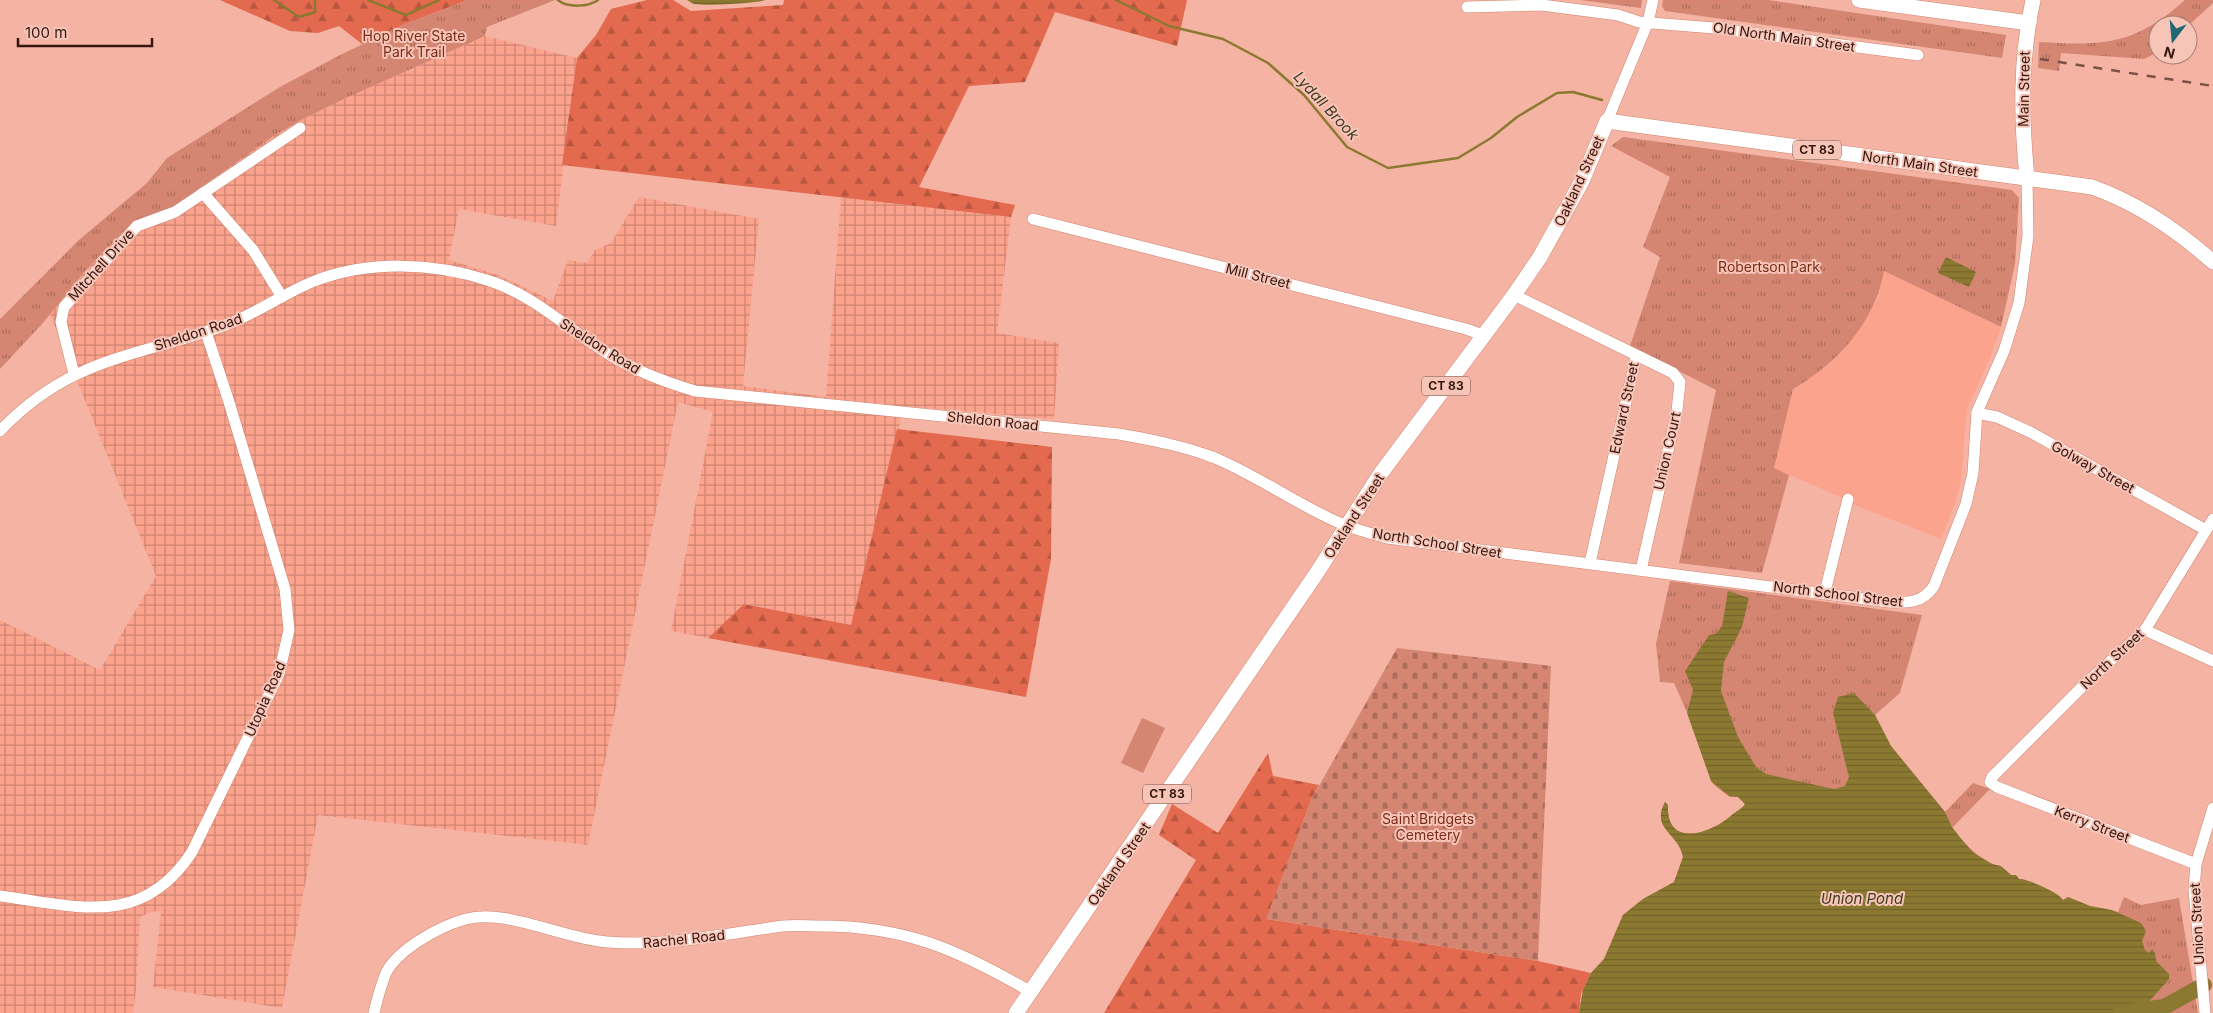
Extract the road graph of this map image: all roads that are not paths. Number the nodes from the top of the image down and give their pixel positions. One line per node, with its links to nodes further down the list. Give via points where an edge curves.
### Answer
1 (1653, 0): 5 (street, Oakland Street)
2 (1858, 0): 6 (main road)
3 (2033, 0): 6 (main road, Main Street)
4 (1467, 7): 5 (street, Old North Main Street, via 1534,4)
5 (1648, 22): 7 (street, Old North Main Street); 8 (street, Oakland Street)
6 (2028, 23): 10 (main road, Main Street, via 2022,78)
7 (1918, 56)
8 (1607, 120): 10 (main road, North Main Street / CT 83); 14 (main road, Oakland Street / CT 83, via 1582,181 1557,228)
9 (300, 128): 11 (street, Mitchell Drive)
10 (2027, 178): 13 (main road, North Main Street, via 2092,187 2123,198); 20 (street, North School Street, via 2029,233 2020,297 2004,351)
11 (203, 193): 15 (street, via 253,250); 19 (street, Mitchell Drive, via 169,215 138,226 64,307 61,322)
12 (1032, 219): 17 (street, Mill Street)
13 (2213, 262)
14 (1514, 295): 17 (main road, Oakland Street / CT 83); 18 (street, Edward Street)
15 (282, 297): 16 (street, Sheldon Road); 24 (street, Sheldon Road, via 313,282 371,268 425,267 457,272 491,282 529,300 610,355 669,383 728,395 1110,433 1155,441 1215,458)
16 (206, 332): 19 (street, Sheldon Road, via 122,355); 34 (street, Utopia Road, via 285,589 289,630 279,674 192,852 166,884 125,905 101,908)
17 (1483, 335): 24 (main road, Oakland Street / CT 83, via 1381,473)
18 (1636, 357): 26 (street, Edward Street); 27 (street, Union Court, via 1673,373 1680,382 1677,411)
19 (74, 374): 21 (street, Sheldon Road, via 16,414)
20 (1976, 413): 25 (street, Golway Street, via 1997,417 2032,433); 28 (street, North School Street, via 1973,473 1966,504 1929,594 1904,603)
21 (0, 431)
22 (1848, 499): 28 (street)
23 (2213, 519): 25 (street, North Street)
24 (1347, 526): 26 (street, North School Street, via 1387,538); 35 (main road, Oakland Street / CT 83)
25 (2206, 530): 29 (street, North Street)
26 (1590, 563): 27 (street, North School Street)
27 (1641, 570): 28 (street, North School Street)
28 (1825, 592)
29 (2145, 630): 30 (street); 31 (street, North Street, via 2086,683)
30 (2213, 661)
31 (1990, 782): 33 (street, Kerry Street)
32 (2213, 808): 33 (street, Union Street)
33 (2196, 864): 38 (street, Union Street, via 2197,948)
34 (0, 896)
35 (1031, 992): 36 (street, Rachel Road, via 951,949 878,929 785,926 647,944 604,942 491,916 466,919 407,949 387,972); 37 (main road, Oakland Street / CT 83)
36 (374, 1013)
37 (1016, 1013)
38 (2205, 1013)

